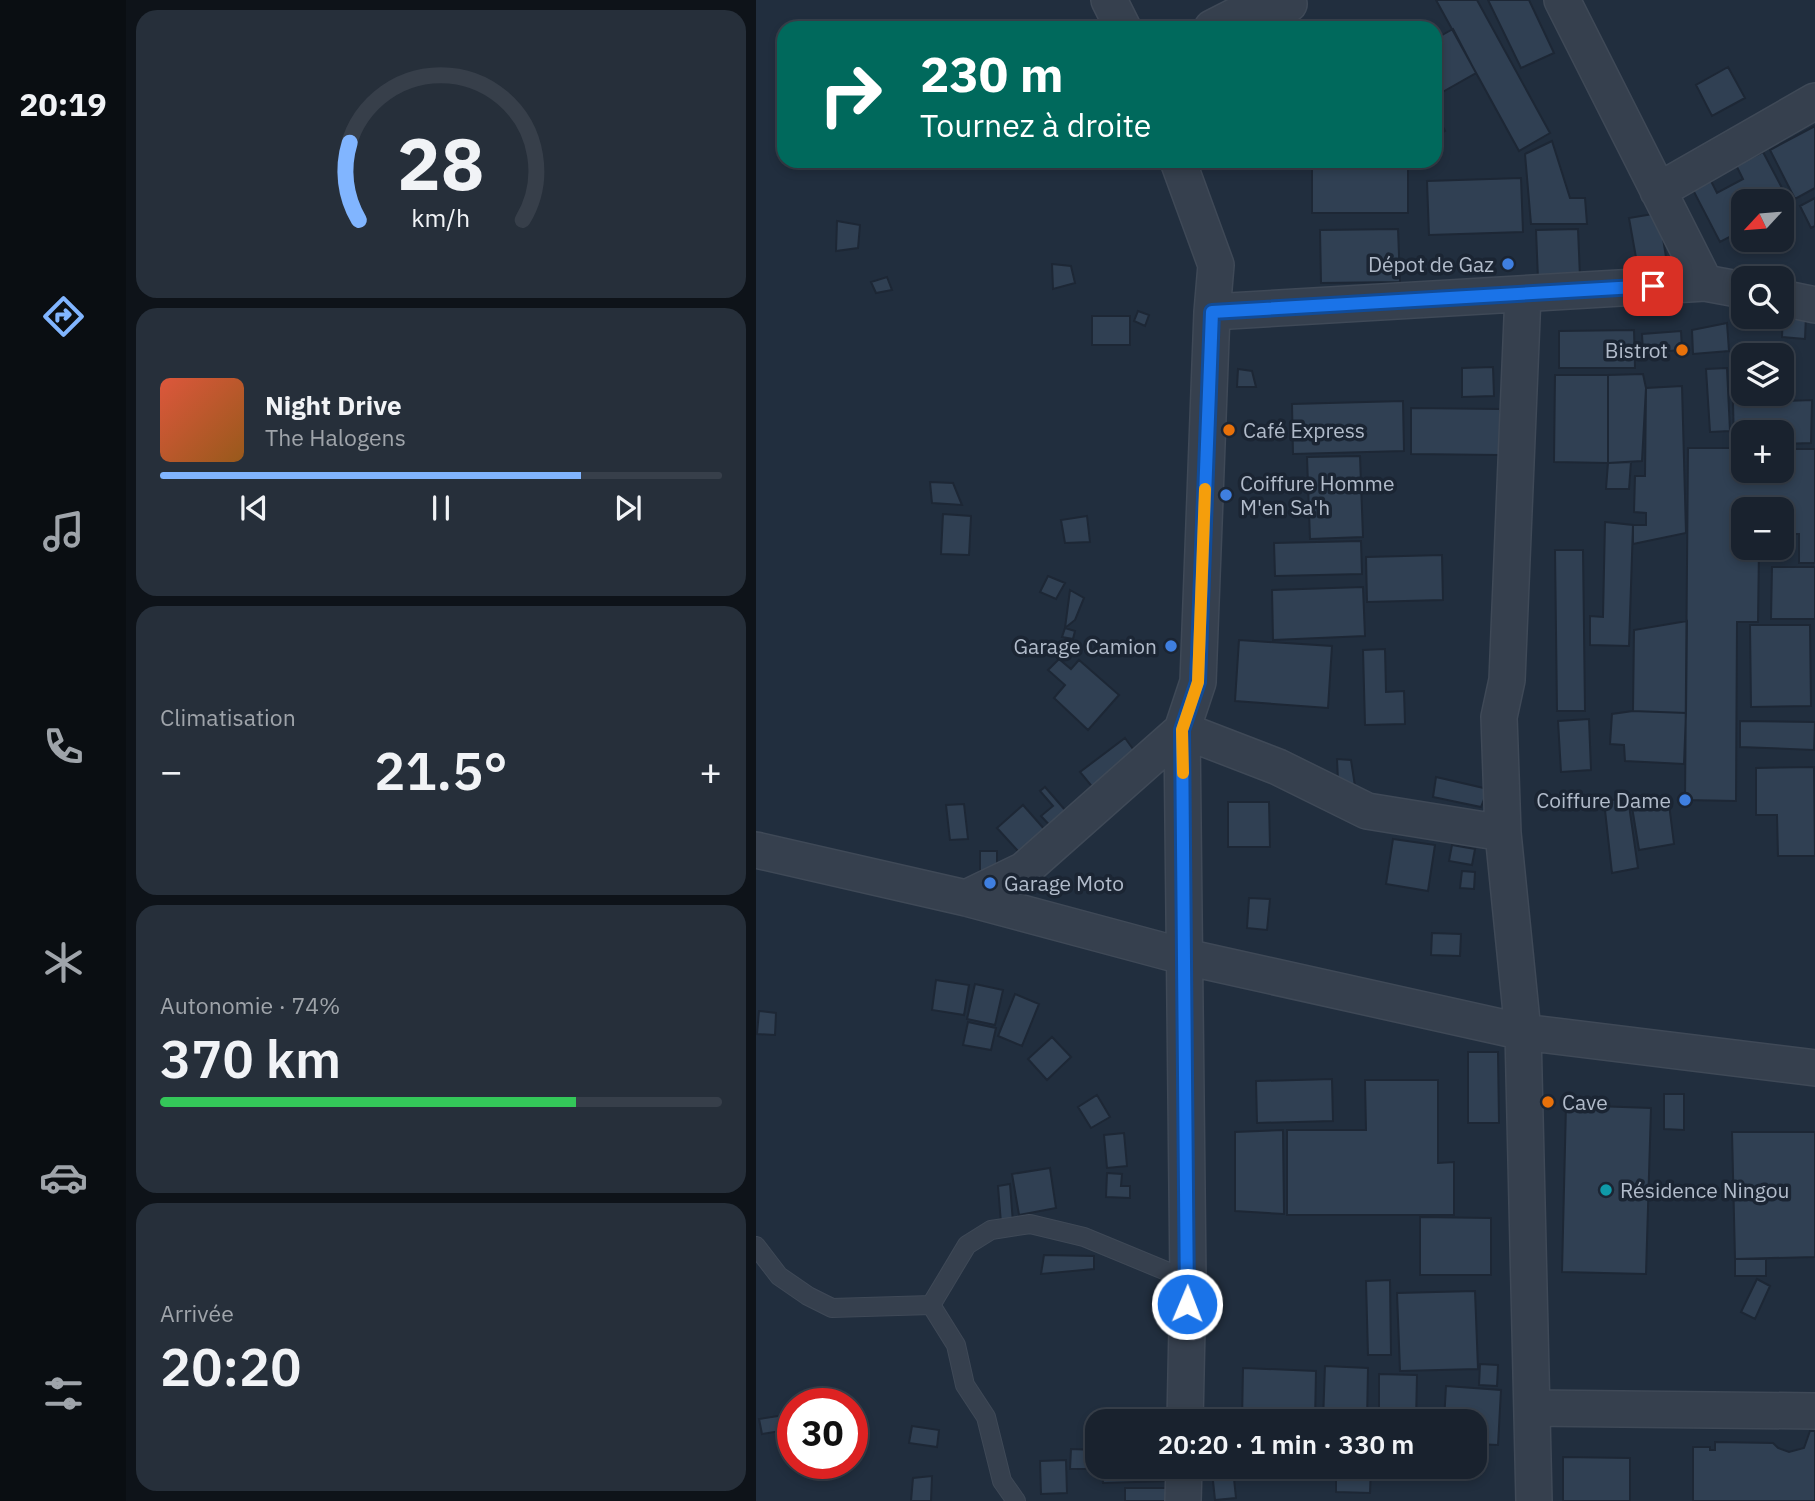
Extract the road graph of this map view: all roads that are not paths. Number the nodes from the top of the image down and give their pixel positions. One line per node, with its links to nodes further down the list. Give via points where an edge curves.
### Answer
1 (1109, 0): 4 (street)
2 (1562, 0): 8 (street)
3 (1289, 4): 5 (street, via 1249,9)
4 (1120, 21)
5 (1226, 21)
6 (1815, 101): 8 (street)
7 (1181, 168): 14 (street, via 1216,265)
8 (1658, 191): 9 (street)
9 (1705, 283): 10 (street); 11 (street)
10 (1731, 288)
11 (1523, 294): 14 (street); 16 (street, via 1507,680 1499,717)
12 (1794, 300): 13 (street)
13 (1815, 304)
14 (1212, 312): 15 (street, via 1198,682)
15 (1182, 730): 16 (street, via 1278,768 1367,811); 18 (street, via 1024,870); 19 (street)
16 (1503, 833): 20 (street)
17 (756, 850): 18 (street)
18 (966, 898): 19 (street)
19 (1186, 957): 20 (street); 23 (street)
20 (1524, 1032): 21 (street); 25 (street)
21 (1815, 1068)
22 (756, 1245): 24 (lane, via 779,1276 832,1308)
23 (1188, 1280): 24 (lane, via 1084,1237 1031,1224 991,1230 967,1244); 26 (street)
24 (931, 1306): 29 (lane, via 956,1345 965,1385 986,1417 1002,1481)
25 (1532, 1408): 27 (street); 31 (street)
26 (1185, 1409)
27 (1815, 1410)
28 (1184, 1479): 30 (street)
29 (1016, 1501)
30 (1183, 1501)
31 (1534, 1501)

